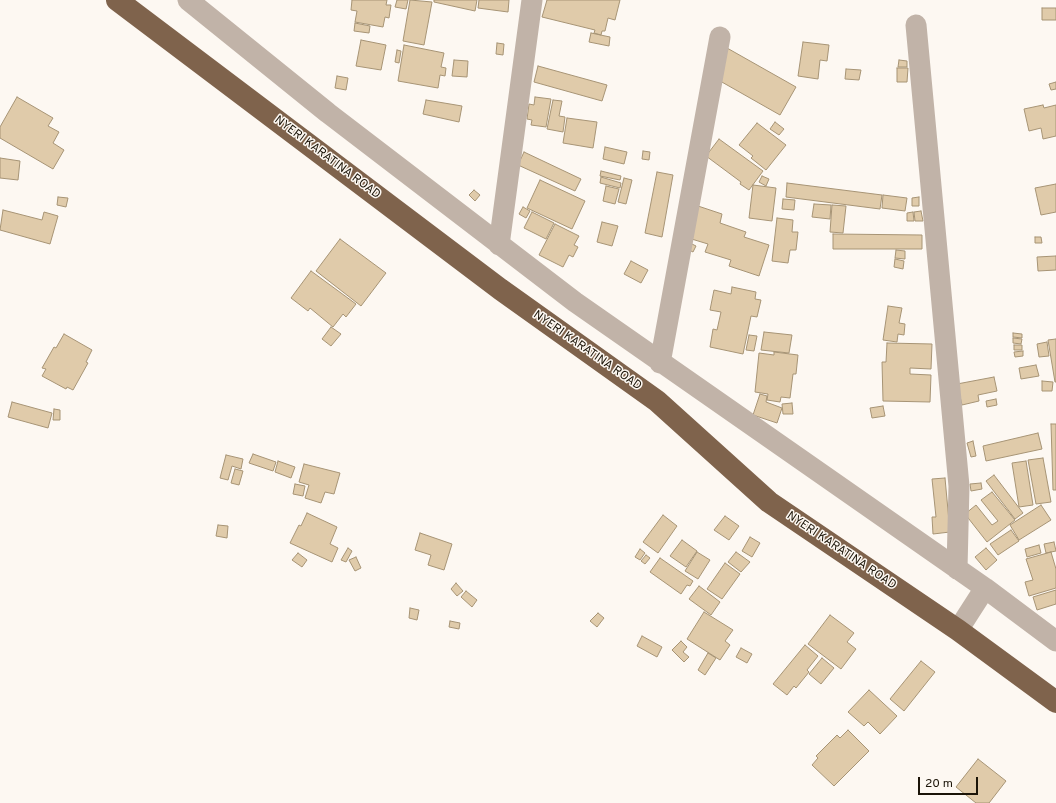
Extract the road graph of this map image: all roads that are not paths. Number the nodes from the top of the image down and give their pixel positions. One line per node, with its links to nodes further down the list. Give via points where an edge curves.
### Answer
1 (117, 0): 10 (highway, NYERI KARATINA ROAD, via 500,289 657,401 769,502)
2 (188, 0): 6 (street, via 328,113)
3 (532, 0): 6 (street)
4 (916, 25): 8 (street, via 959,486)
5 (720, 37): 7 (street)
6 (499, 245): 7 (street)
7 (660, 363): 8 (street, via 815,468)
8 (957, 569): 9 (street)
9 (985, 588): 10 (street); 11 (street)
10 (958, 630): 12 (highway, NYERI KARATINA ROAD)
11 (1056, 641)
12 (1056, 702)

